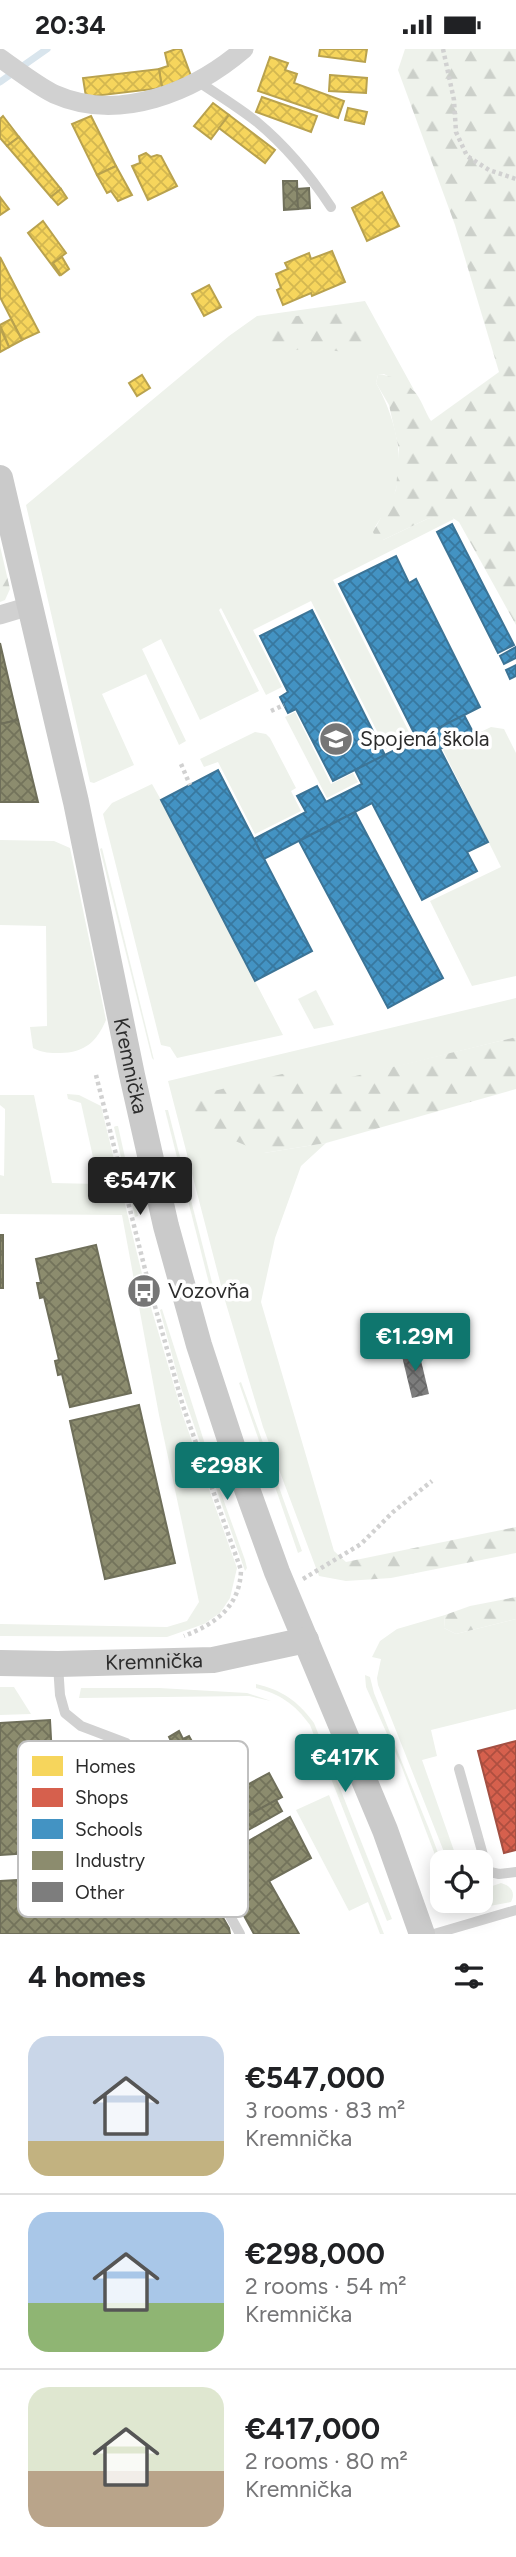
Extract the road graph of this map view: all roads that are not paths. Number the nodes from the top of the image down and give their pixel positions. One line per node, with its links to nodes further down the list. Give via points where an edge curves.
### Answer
1 (244, 49): 3 (street)
2 (6, 57): 3 (street, via 54,94 91,105 126,104 168,95)
3 (199, 82): 4 (lane, via 285,148)
4 (331, 207)
5 (0, 478): 6 (main road, Kremnička)
6 (30, 606): 7 (street); 8 (main road, Kremnička, via 166,1226 238,1464)
7 (0, 615)
8 (306, 1640): 10 (main road, Kremnička, via 212,1660); 17 (main road, Kremnička, via 385,1829)
9 (0, 1663): 10 (main road, Kremnička)
10 (58, 1664): 11 (lane, via 65,1713 81,1726)
11 (121, 1741)
12 (459, 1769): 13 (lane, via 485,1862 490,1871 499,1874)
13 (516, 1872)
14 (516, 1910): 18 (lane)
15 (231, 1917): 16 (lane)
16 (240, 1934)
17 (422, 1934)
18 (434, 1934)

